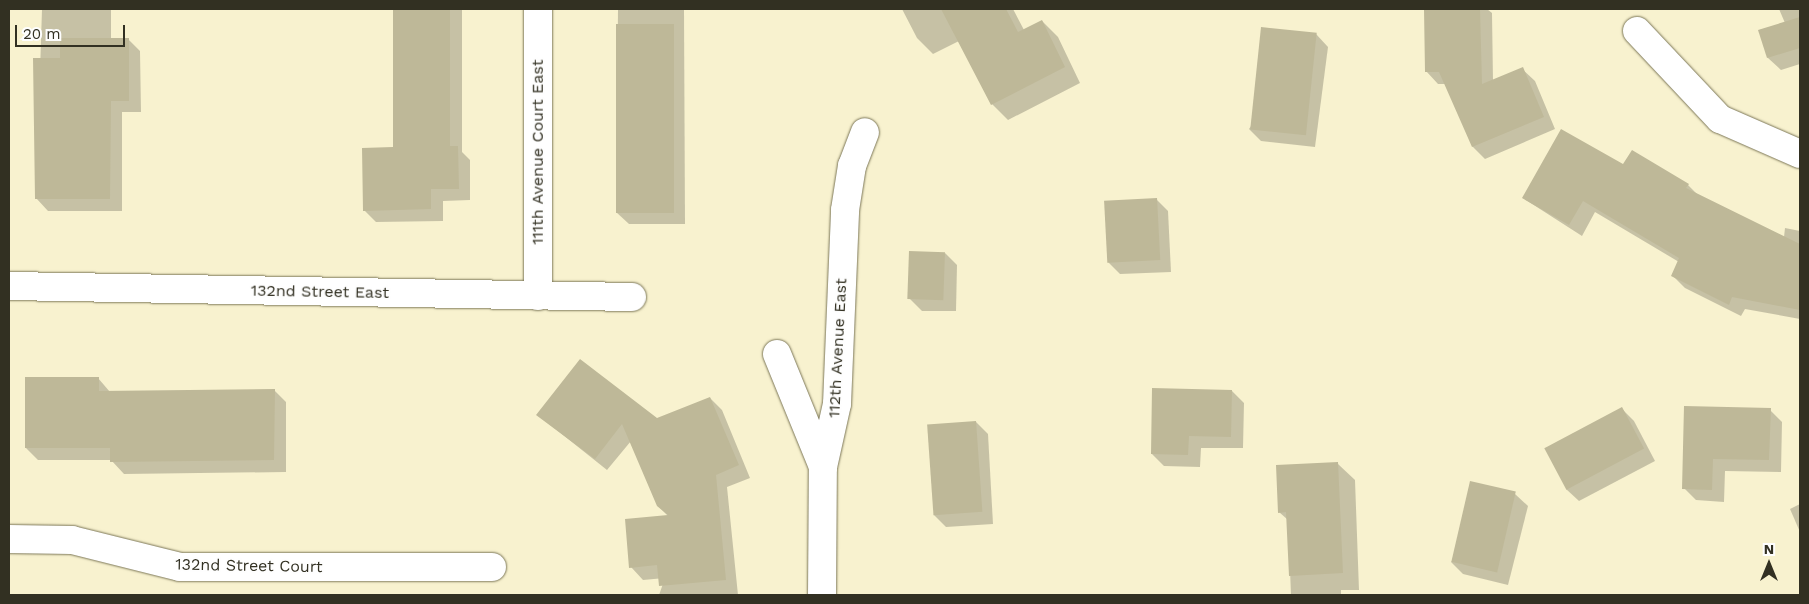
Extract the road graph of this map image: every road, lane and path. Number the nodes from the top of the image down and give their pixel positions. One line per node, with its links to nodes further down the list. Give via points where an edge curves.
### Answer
1 (538, 9): 6 (street, 111th Avenue Court East)
2 (1637, 31): 4 (street, via 1720,119)
3 (865, 132): 9 (street, 112th Avenue East, via 852,166 845,210 837,404)
4 (1800, 154)
5 (9, 286): 6 (street, 132nd Street East)
6 (538, 296): 7 (street, 132nd Street East)
7 (632, 297)
8 (777, 354): 9 (street)
9 (823, 467): 12 (street, 112th Avenue East)
10 (9, 539): 11 (street, 132nd Street Court, via 72,540 180,567)
11 (492, 567)
12 (822, 595)

